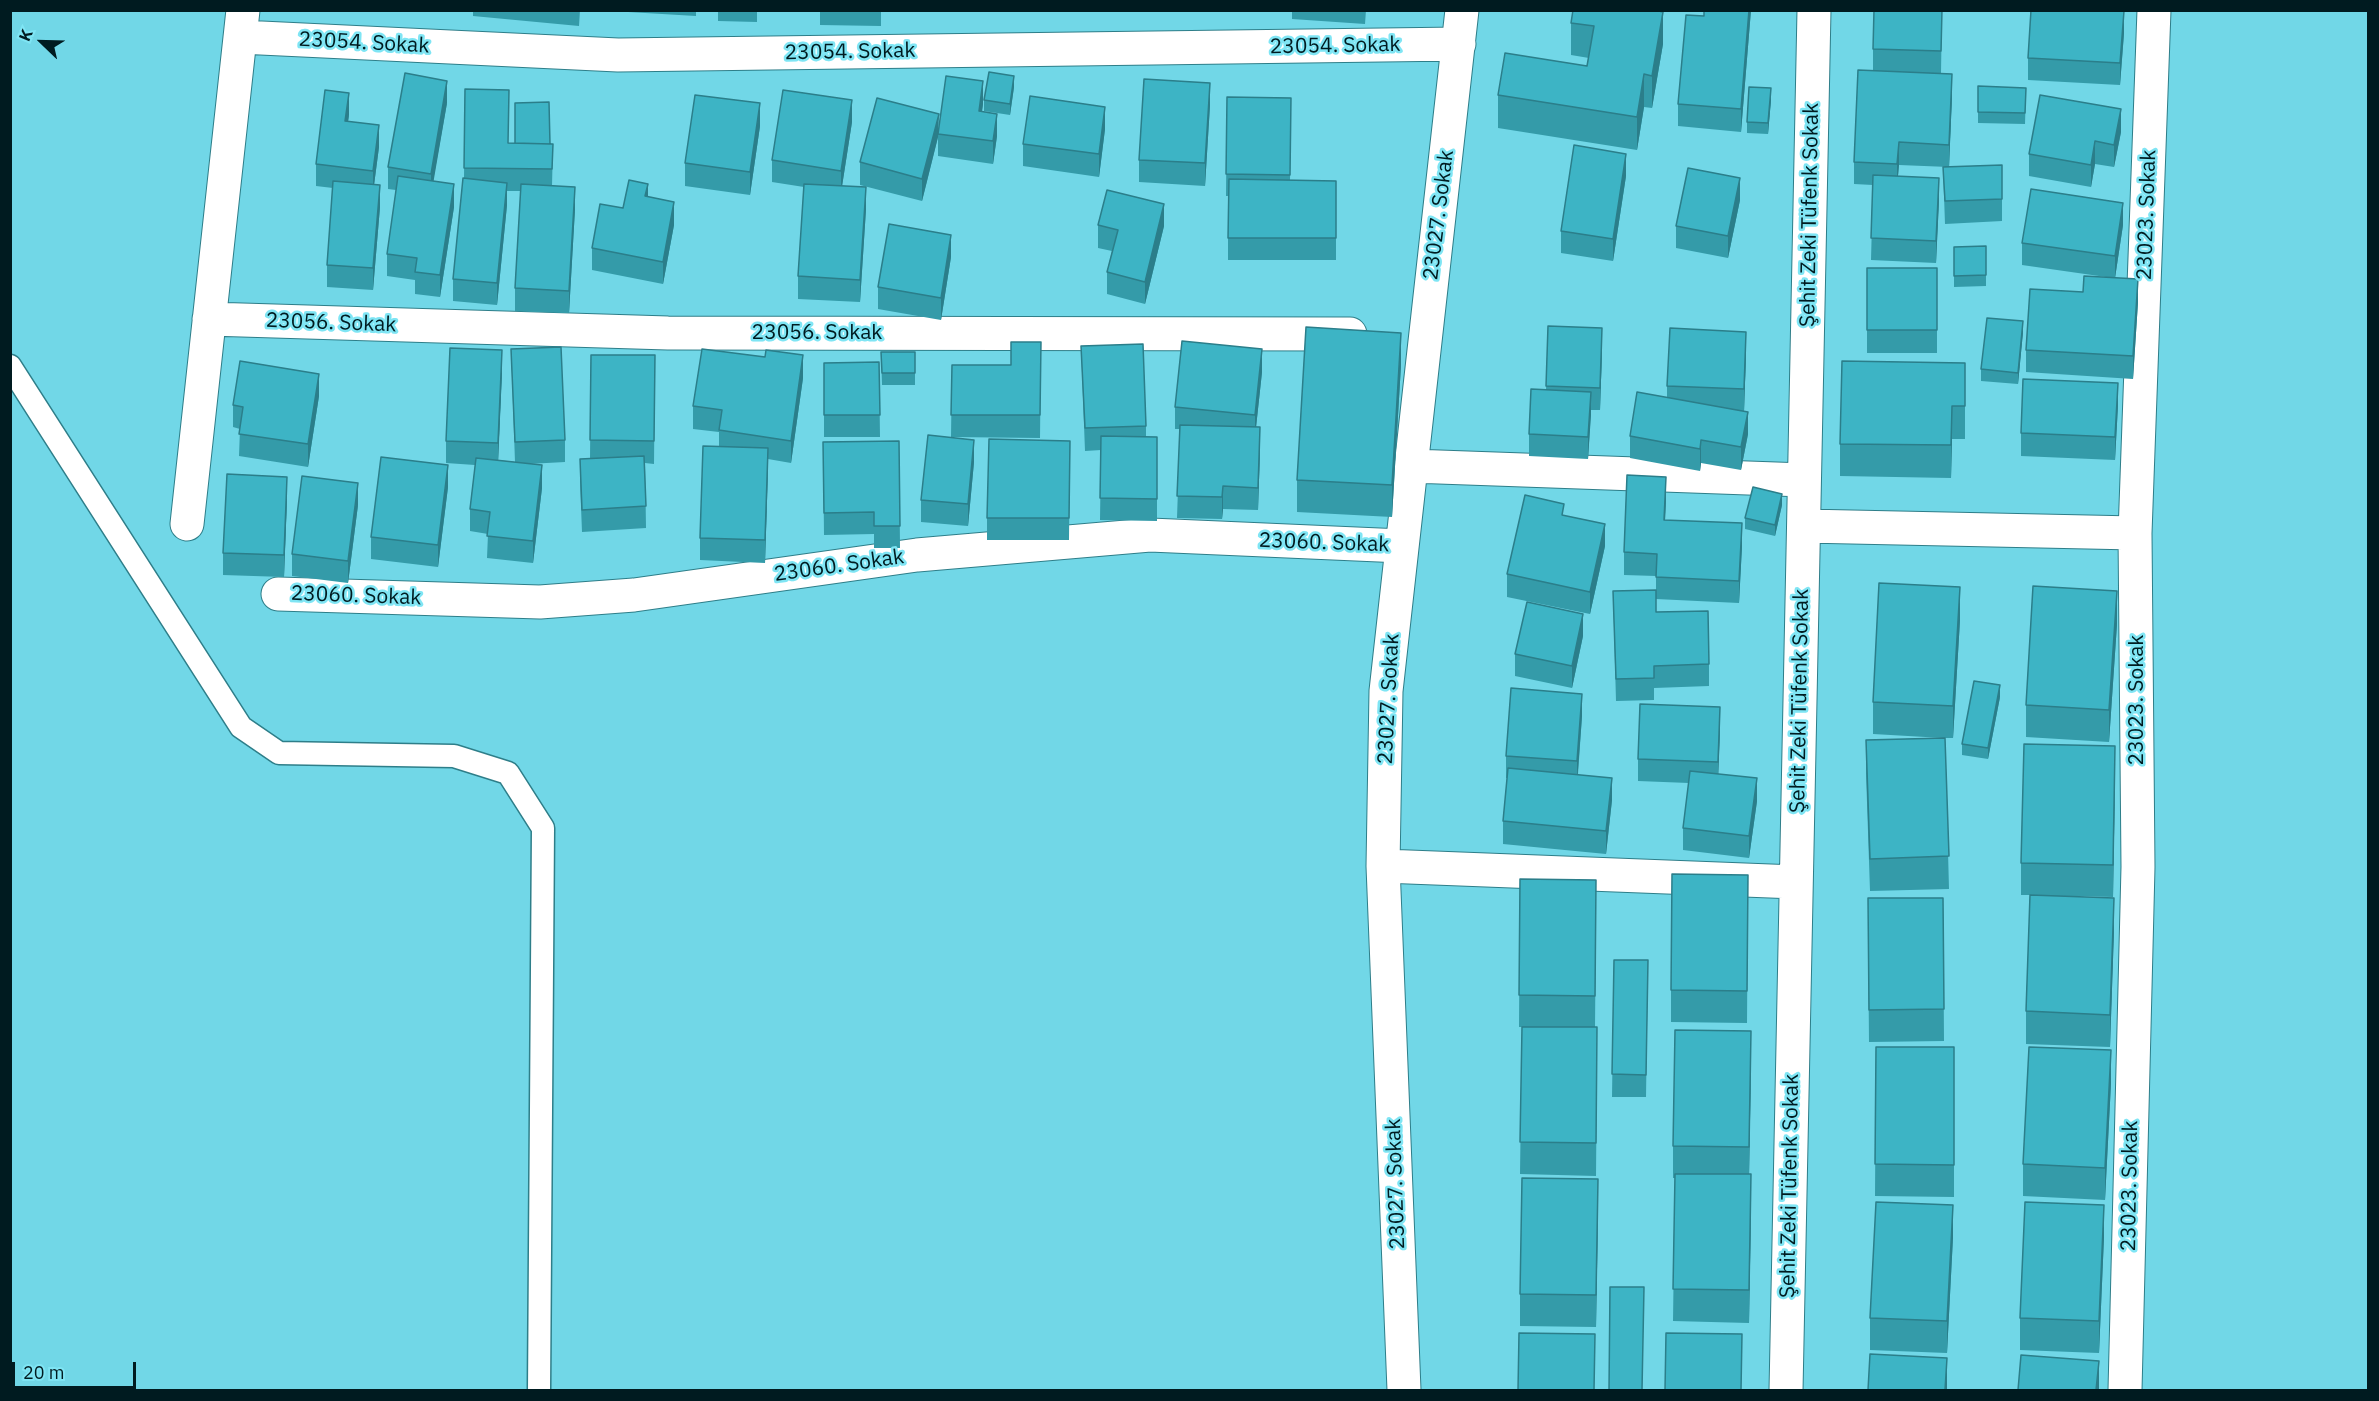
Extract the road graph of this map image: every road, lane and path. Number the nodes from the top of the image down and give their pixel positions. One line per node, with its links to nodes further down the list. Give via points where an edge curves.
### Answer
1 (1462, 10): 5 (street, 23027. Sokak)
2 (1814, 10): 10 (street, Şehit Zeki Tüfenk Sokak)
3 (2154, 10): 13 (street, 23023. Sokak)
4 (242, 24): 5 (street, 23054. Sokak, via 618,56); 6 (street)
5 (1459, 44): 7 (street, 23027. Sokak)
6 (210, 319): 7 (street, 23056. Sokak, via 668,333); 11 (street)
7 (1401, 334): 9 (street, 23027. Sokak)
8 (10, 366): 18 (lane, via 241,727 279,753 454,756 508,773 543,828)
9 (1411, 466): 10 (street); 14 (street, 23027. Sokak)
10 (1804, 480): 12 (street, Şehit Zeki Tüfenk Sokak)
11 (187, 524)
12 (1804, 526): 13 (street); 17 (street, Şehit Zeki Tüfenk Sokak)
13 (2135, 533): 21 (street, 23023. Sokak, via 2138,867)
14 (1402, 546): 15 (street, 23060. Sokak, via 1150,535 917,555 634,595 540,602); 16 (street, 23027. Sokak, via 1386,691)
15 (278, 594)
16 (1383, 866): 17 (street); 19 (street, 23027. Sokak)
17 (1796, 882): 20 (street, Şehit Zeki Tüfenk Sokak)
18 (539, 1390)
19 (1404, 1390)
20 (1786, 1390)
21 (2126, 1390)

